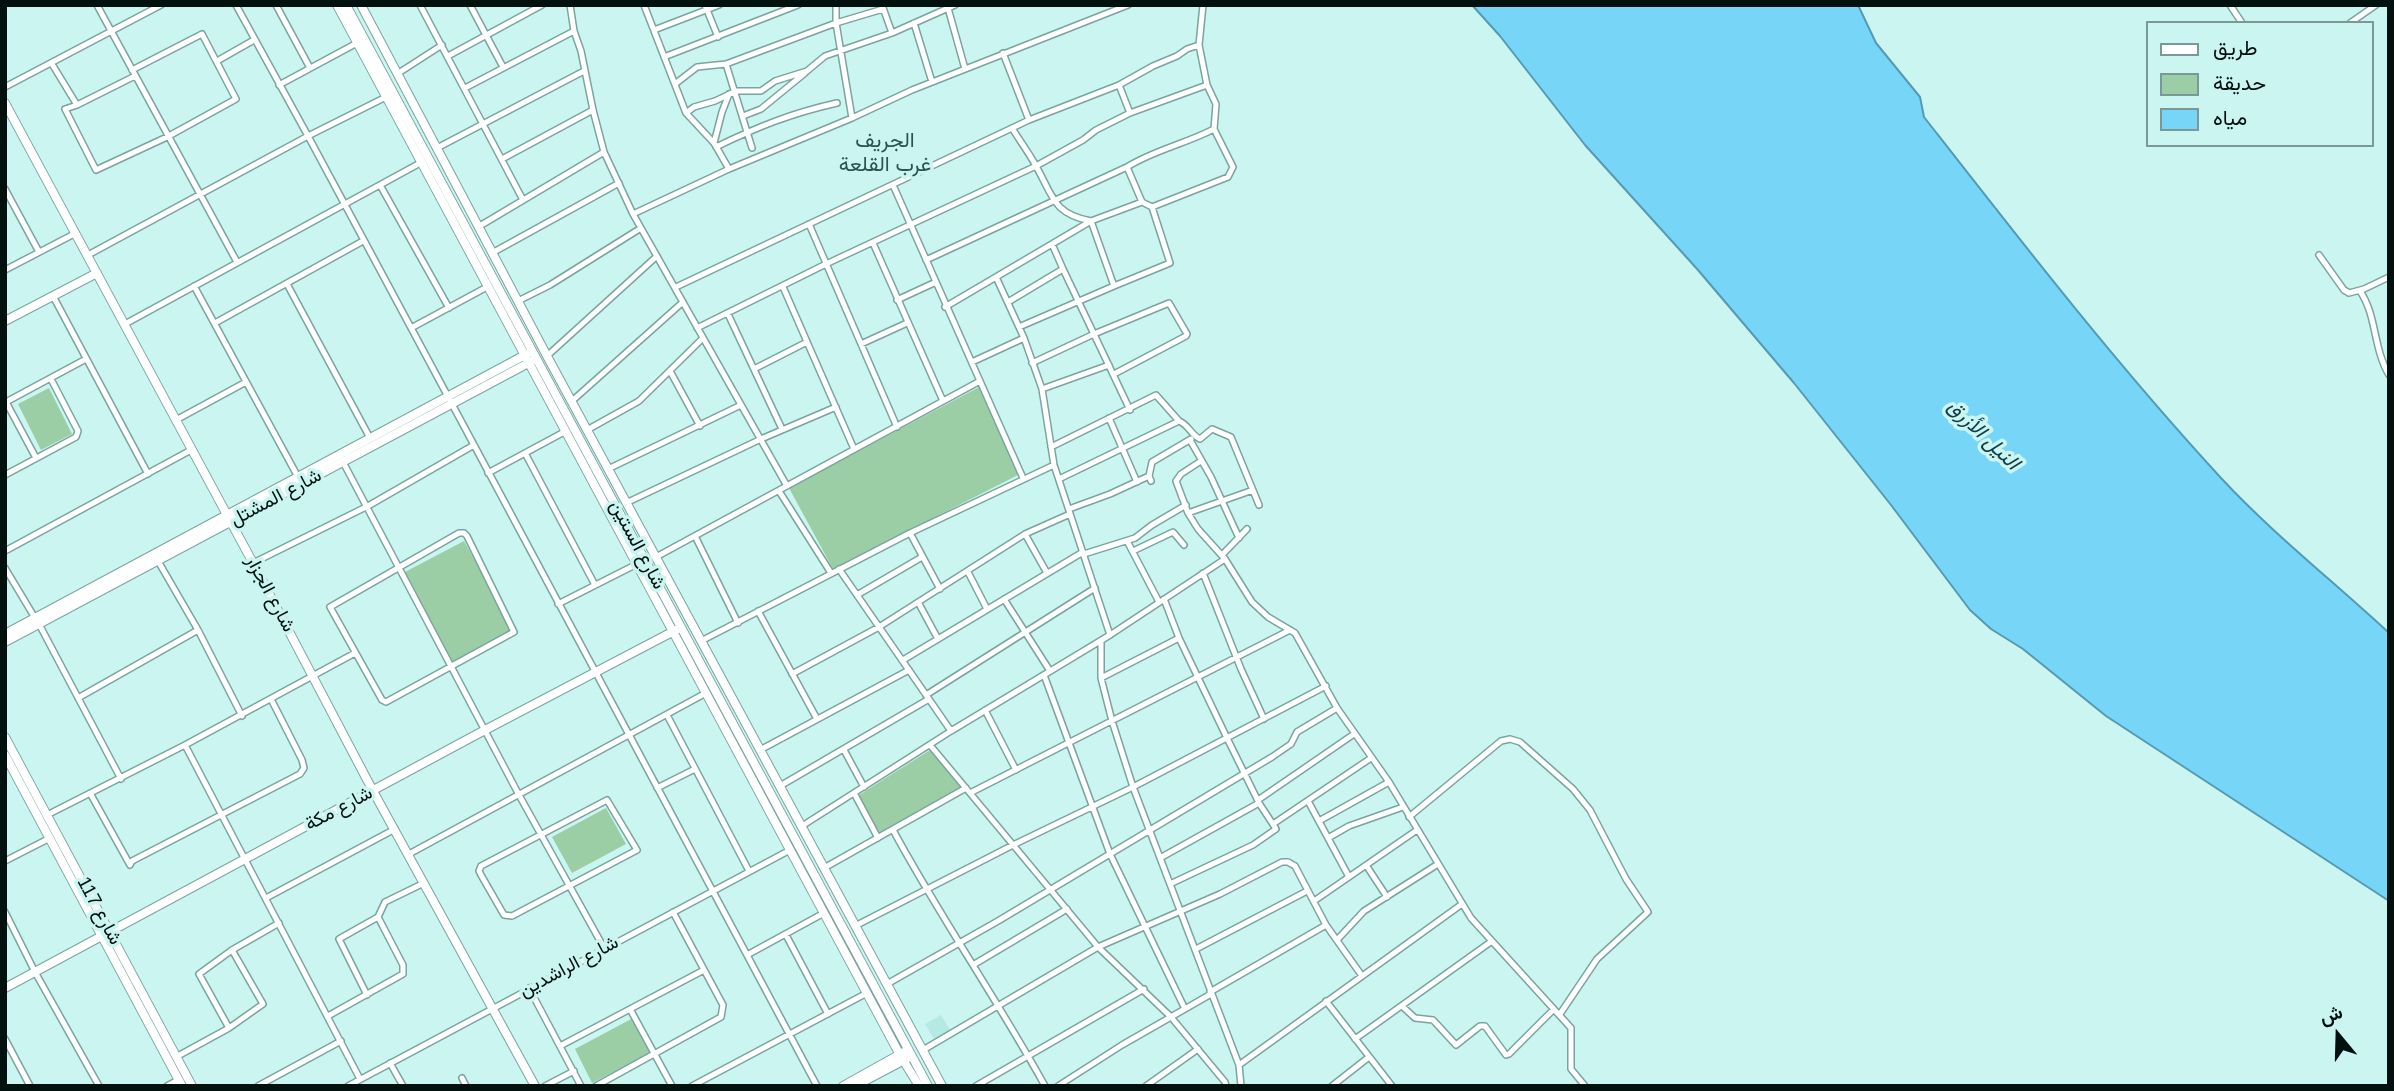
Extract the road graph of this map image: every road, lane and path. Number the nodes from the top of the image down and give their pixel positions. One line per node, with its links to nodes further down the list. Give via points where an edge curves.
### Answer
1 (97, 5): 32 (street)
2 (161, 5): 32 (street)
3 (236, 5): 37 (street)
4 (276, 5): 49 (street)
5 (337, 5): 31 (street)
6 (346, 5): 31 (street, شارع الستين)
7 (373, 5): 23 (street)
8 (420, 5): 39 (street)
9 (470, 5): 35 (street)
10 (542, 5): 35 (street)
11 (580, 5): 21 (street)
12 (644, 5): 30 (street)
13 (719, 5): 24 (street)
14 (798, 5): 36 (street)
15 (836, 5): 28 (street)
16 (955, 5): 25 (street)
17 (1128, 5): 42 (street)
18 (1203, 5): 40 (street)
19 (2231, 5): 26 (street)
20 (2376, 5): 27 (street)
21 (570, 7): 33 (street)
22 (882, 7): 28 (street); 34 (street)
23 (362, 8): 54 (street, شارع الستين)
24 (706, 8): 30 (street); 36 (street)
25 (948, 8): 29 (street); 50 (street)
26 (2240, 21)
27 (2353, 21)
28 (836, 23): 41 (street); 47 (street)
29 (914, 23): 34 (street); 55 (street)
30 (654, 30): 44 (street)
31 (355, 31): 38 (street); 64 (street, شارع الستين)
32 (111, 32): 46 (street); 53 (street)
33 (574, 32): 48 (street); 51 (street)
34 (892, 33): 41 (street)
35 (486, 34): 43 (street); 48 (street)
36 (718, 37): 44 (street)
37 (254, 40): 45 (street); 57 (street)
38 (357, 43): 49 (street); 64 (street)
39 (442, 45): 43 (street); 54 (street)
40 (1199, 45): 58 (street); 59 (street)
41 (841, 50): 52 (street); 74 (street)
42 (1003, 53): 50 (street); 75 (street)
43 (448, 56): 61 (street)
44 (664, 57): 56 (street)
45 (217, 61): 53 (street, via 200,34); 80 (street, via 236,99)
46 (52, 64): 60 (street); 68 (street)
47 (726, 64): 56 (street, via 697,67); 63 (street)
48 (503, 67): 61 (street)
49 (310, 68): 57 (street)
50 (965, 69): 55 (street)
51 (584, 71): 70 (street); 76 (street)
52 (807, 71): 63 (street, via 775,81 761,91); 73 (street, via 761,109)
53 (133, 73): 68 (street); 80 (street)
54 (397, 74): 62 (street, شارع الستين)
55 (932, 82): 74 (street)
56 (675, 84): 71 (street)
57 (279, 85): 81 (street)
58 (1119, 85): 72 (street); 75 (street)
59 (1207, 85): 72 (street); 78 (street, via 1216,104)
60 (5, 87)
61 (465, 88): 76 (street)
62 (406, 92): 64 (street); 67 (street, شارع الستين)
63 (732, 92): 71 (street); 73 (street); 82 (street)
64 (391, 97): 69 (street, شارع الستين); 81 (street); 87 (street)
65 (5, 103): 109 (street, شارع الجزار)
66 (837, 103): 79 (street, via 797,112)
67 (413, 104): 69 (street); 83 (street, شارع الستين)
68 (77, 105): 80 (street, via 65,109 96,170)
69 (402, 110): 110 (street, شارع الستين)
70 (593, 110): 85 (street); 86 (street)
71 (686, 113): 82 (street)
72 (1130, 113): 88 (street)
73 (743, 116): 79 (street)
74 (852, 118): 90 (street)
75 (1029, 120): 77 (street)
76 (484, 124): 83 (street); 86 (street)
77 (1012, 128): 88 (street); 93 (street)
78 (1213, 129): 89 (street); 102 (street, via 1233,167 1228,177)
79 (747, 132): 82 (street); 84 (street)
80 (167, 136): 95 (street)
81 (308, 136): 95 (street); 100 (street)
82 (715, 145): 90 (street)
83 (437, 148): 107 (street, شارع الستين)
84 (752, 148)
85 (604, 152): 91 (street); 96 (street)
86 (502, 159): 96 (street)
87 (422, 162): 92 (street); 110 (street)
88 (1036, 166): 97 (street); 106 (street)
89 (1127, 167): 97 (street); 99 (street)
90 (729, 169): 103 (street)
91 (619, 183): 103 (street); 115 (street)
92 (380, 185): 100 (street); 142 (street)
93 (893, 185): 105 (street); 106 (street)
94 (5, 189): 98 (street)
95 (199, 195): 116 (street); 120 (street)
96 (523, 200): 107 (street)
97 (1053, 201): 104 (street, via 1066,214); 119 (street)
98 (12, 202): 101 (street); 114 (street)
99 (1142, 202): 102 (street); 104 (street)
100 (343, 204): 111 (street); 120 (street)
101 (5, 205)
102 (1152, 207): 130 (street, via 1170,263)
103 (633, 214): 108 (street)
104 (1091, 221): 113 (street); 130 (street)
105 (809, 224): 121 (street); 132 (street)
106 (911, 225): 112 (street); 119 (street)
107 (478, 227): 115 (street, شارع الستين)
108 (641, 228): 118 (street); 137 (street)
109 (76, 233): 114 (street); 116 (street, شارع الجزار)
110 (464, 233): 131 (street); 158 (street, شارع الستين)
111 (363, 240): 128 (street); 149 (street)
112 (873, 243): 121 (street); 136 (street)
113 (1052, 244): 123 (street); 125 (street)
114 (39, 252): 122 (street)
115 (492, 253): 137 (street, شارع الستين)
116 (88, 255): 124 (street, شارع الجزار)
117 (2319, 255): 134 (street, via 2344,290)
118 (657, 256): 132 (street); 157 (street)
119 (926, 260): 127 (street)
120 (237, 262): 129 (street)
121 (826, 264): 133 (street); 155 (street)
122 (5, 270)
123 (1063, 270): 139 (street); 140 (street)
124 (97, 273): 135 (street); 147 (street, شارع الجزار)
125 (996, 277): 139 (street); 141 (street)
126 (2389, 277): 134 (street)
127 (936, 282): 136 (street); 141 (street)
128 (287, 285): 145 (street); 185 (street)
129 (194, 286): 145 (street); 147 (street)
130 (1114, 286): 140 (street)
131 (487, 287): 142 (street); 158 (street)
132 (676, 287): 138 (street)
133 (783, 287): 143 (street); 154 (street)
134 (2360, 291): 166 (street)
135 (53, 296): 144 (street); 159 (street)
136 (897, 300): 146 (street)
137 (518, 301): 156 (street, شارع الستين)
138 (683, 302): 150 (street); 172 (street)
139 (1007, 302): 148 (street)
140 (1079, 302): 148 (street); 151 (street)
141 (946, 307): 160 (street)
142 (449, 308): 149 (street)
143 (728, 314): 150 (street); 163 (street)
144 (5, 321)
145 (215, 323): 168 (street)
146 (906, 323): 155 (street); 173 (street)
147 (125, 324): 178 (street, شارع الجزار)
148 (1019, 327): 153 (street)
149 (411, 328): 171 (street)
150 (698, 328): 152 (street)
151 (1094, 334): 161 (street); 162 (street); 165 (street, via 1167,303 1186,334)
152 (703, 338): 164 (street); 174 (street)
153 (1024, 338): 160 (street); 161 (street)
154 (807, 342): 163 (street); 175 (street)
155 (861, 344): 181 (street)
156 (542, 346): 157 (street, شارع الستين); 158 (street, شارع المشتل)
157 (547, 356): 158 (street, شارع المشتل); 172 (street, شارع الستين)
158 (531, 357): 171 (street, شارع المشتل); 183 (street); 210 (street, شارع الستين)
159 (86, 359): 167 (street); 200 (street)
160 (972, 362): 169 (street)
161 (1032, 363): 170 (street)
162 (1109, 365): 165 (street); 170 (street)
163 (754, 369): 182 (street)
164 (670, 371): 180 (street); 184 (street, via 639,401)
165 (1114, 374): 176 (street)
166 (2389, 375)
167 (51, 379): 194 (street, via 78,434); 194 (street, via 6,402)
168 (246, 382): 178 (street); 202 (street)
169 (980, 382): 173 (street); 203 (street)
170 (1041, 389): 189 (street)
171 (449, 401): 185 (street, شارع المشتل); 188 (street); 196 (street, شارع المشتل)
172 (572, 401): 184 (street, شارع الستين)
173 (943, 401): 181 (street)
174 (741, 405): 180 (street); 187 (street)
175 (836, 407): 182 (street); 190 (street)
176 (1130, 410): 177 (street); 179 (street, via 1158,395)
177 (1109, 418): 189 (street); 191 (street)
178 (176, 420): 192 (street, شارع الجزار)
179 (1179, 421): 186 (street, via 1188,425); 191 (street)
180 (700, 426): 198 (street)
181 (897, 427): 190 (street)
182 (782, 429): 187 (street)
183 (566, 430): 193 (street); 235 (street)
184 (587, 430): 198 (street, شارع الستين)
185 (370, 438): 202 (street, شارع المشتل)
186 (1193, 438): 195 (street); 205 (street, via 1152,462 1150,478); 208 (street, via 1202,439 1212,429 1231,437)
187 (761, 439): 206 (street); 212 (street)
188 (474, 445): 199 (street); 215 (street)
189 (1051, 447): 197 (street)
190 (854, 449): 206 (street)
191 (1123, 449): 204 (street); 205 (street)
192 (191, 450): 200 (street); 219 (street, شارع الجزار)
193 (525, 453): 199 (street); 243 (street)
194 (36, 458): 201 (street)
195 (1201, 461): 211 (street); 213 (street, via 1175,481)
196 (344, 462): 215 (street); 219 (street, شارع المشتل)
197 (1054, 465): 203 (street); 204 (street)
198 (608, 469): 207 (street, شارع الستين)
199 (488, 473): 250 (street)
200 (148, 474): 227 (street)
201 (5, 475)
202 (298, 477): 219 (street, شارع المشتل)
203 (1023, 478): 221 (street)
204 (1059, 479): 217 (street)
205 (1137, 482): 217 (street)
206 (787, 486): 209 (street)
207 (618, 487): 210 (street); 212 (street, شارع الستين)
208 (1253, 490): 211 (street); 214 (street)
209 (779, 491): 223 (street); 240 (street)
210 (608, 492): 216 (street, شارع الستين)
211 (1221, 500): 218 (street); 224 (street)
212 (626, 502): 216 (street); 230 (street, شارع الستين)
213 (1186, 505): 218 (street); 225 (street)
214 (1259, 505)
215 (368, 506): 234 (street); 236 (street)
216 (617, 507): 257 (street, شارع الستين)
217 (1069, 511): 222 (street); 229 (street)
218 (1188, 513): 232 (street)
219 (228, 519): 233 (street, شارع المشتل); 234 (street, شارع الجزار); 253 (street, شارع المشتل)
220 (1247, 529): 224 (street)
221 (910, 533): 231 (street); 238 (street)
222 (1025, 534): 239 (street); 241 (street)
223 (695, 536): 230 (street); 255 (street)
224 (1239, 538): 232 (street)
225 (1127, 541): 228 (street); 229 (street)
226 (1184, 545): 228 (street, via 1173,532)
227 (5, 551)
228 (1133, 551): 248 (street)
229 (1083, 553): 241 (street); 244 (street)
230 (656, 557): 254 (street, شارع الستين)
231 (922, 557): 245 (street); 246 (street)
232 (1223, 557): 242 (street); 258 (street, via 1252,602)
233 (158, 561): 253 (street, شارع المشتل); 259 (street)
234 (253, 563): 276 (street, شارع الجزار)
235 (637, 564): 243 (street); 257 (street)
236 (399, 567): 268 (street, via 330,607); 271 (street); 271 (street, via 459,533 467,536 514,632)
237 (5, 568): 253 (street)
238 (839, 569): 240 (street); 246 (street)
239 (968, 572): 245 (street); 251 (street)
240 (831, 573): 252 (street)
241 (1047, 573): 247 (street)
242 (1203, 573): 248 (street); 269 (street)
243 (596, 585): 250 (street)
244 (1095, 588): 260 (street); 262 (street)
245 (940, 589): 249 (street)
246 (857, 595): 256 (street)
247 (1004, 599): 251 (street); 260 (street)
248 (1161, 601): 262 (street); 263 (street)
249 (918, 602): 256 (street); 264 (street)
250 (558, 604): 273 (street)
251 (987, 610): 264 (street)
252 (758, 611): 255 (street); 275 (street)
253 (37, 621): 261 (street, شارع المشتل); 267 (street, شارع المشتل); 282 (street)
254 (691, 622): 257 (street, شارع مكة); 265 (street, شارع الستين)
255 (738, 623): 265 (street)
256 (879, 627): 270 (street); 275 (street)
257 (677, 629): 273 (street, شارع مكة); 280 (street); 302 (street, شارع الستين)
258 (1290, 630): 269 (street); 279 (street)
259 (198, 631): 282 (street); 287 (street)
260 (1025, 632): 274 (street); 281 (street)
261 (5, 634)
262 (1110, 635): 266 (street)
263 (1179, 638): 277 (street); 278 (street)
264 (938, 639): 270 (street)
265 (701, 641): 300 (street, شارع الستين)
266 (1101, 641): 274 (street); 278 (street)
267 (5, 642)
268 (355, 653): 271 (street, via 386,702); 276 (street)
269 (1237, 657): 277 (street); 289 (street)
270 (902, 660): 272 (street)
271 (451, 666): 291 (street)
272 (909, 670): 281 (street); 288 (street)
273 (596, 672): 291 (street, شارع مكة); 294 (street)
274 (1047, 673): 285 (street); 297 (street)
275 (792, 674): 288 (street)
276 (313, 675): 283 (street); 314 (street, شارع الجزار)
277 (1199, 677): 290 (street); 296 (street)
278 (1101, 678): 290 (street)
279 (1326, 687): 284 (street); 289 (street)
280 (706, 693): 286 (street); 302 (street)
281 (928, 697): 292 (street); 301 (street)
282 (78, 698): 308 (street)
283 (271, 699): 287 (street); 326 (street, via 304,768)
284 (1337, 708): 293 (street); 307 (street)
285 (985, 710): 292 (street); 306 (street)
286 (667, 715): 294 (street); 305 (street)
287 (242, 716): 298 (street)
288 (817, 719): 300 (street)
289 (1264, 719): 296 (street)
290 (1112, 721): 297 (street); 312 (street)
291 (485, 730): 314 (street, شارع مكة); 318 (street)
292 (951, 731): 299 (street)
293 (1354, 734): 304 (street); 322 (street)
294 (629, 735): 313 (street); 318 (street)
295 (5, 737): 320 (street, شارع 117)
296 (1227, 738): 307 (street); 312 (street)
297 (1070, 743): 306 (street); 323 (street)
298 (185, 745): 308 (street); 326 (street)
299 (930, 745): 311 (street); 315 (street)
300 (760, 750): 310 (street, شارع الستين)
301 (844, 750): 310 (street); 311 (street)
302 (743, 752): 342 (street, شارع الستين)
303 (5, 755): 320 (street, شارع 117)
304 (1371, 758): 309 (street); 321 (street)
305 (695, 769): 313 (street); 351 (street)
306 (1016, 770): 315 (street)
307 (1244, 773): 322 (street); 335 (street)
308 (121, 779): 316 (street)
309 (1389, 782): 324 (street); 329 (street)
310 (780, 786): 331 (street, شارع الستين)
311 (864, 787): 317 (street)
312 (1133, 787): 323 (street); 335 (street)
313 (657, 788): 357 (street)
314 (373, 791): 319 (street, شارع مكة); 325 (street, شارع الجزار)
315 (968, 791): 333 (street); 341 (street)
316 (90, 793): 326 (street, via 130,865); 327 (street)
317 (854, 793): 331 (street); 338 (street)
318 (519, 795): 336 (street); 343 (street)
319 (360, 798): 325 (street, via 372,800); 345 (street, شارع مكة)
320 (34, 801): 327 (street, شارع 117); 337 (street, شارع 117)
321 (1308, 801): 329 (street); 330 (street)
322 (1259, 802): 330 (street); 346 (street)
323 (1092, 806): 341 (street); 344 (street)
324 (1403, 807): 328 (street); 339 (street)
325 (385, 811): 332 (street, شارع الجزار)
326 (222, 813): 345 (street)
327 (47, 816): 375 (street, شارع 117)
328 (1409, 817): 334 (street); 405 (street, via 1501,741 1510,739 1520,742 1573,789 1590,810 1648,912 1592,964)
329 (1318, 821): 339 (street)
330 (1273, 824): 354 (street, via 1275,831 1253,845)
331 (802, 826): 340 (street, شارع الستين)
332 (394, 829): 343 (street, شارع الجزار); 361 (street)
333 (893, 830): 338 (street); 358 (street)
334 (1417, 830): 348 (street); 349 (street)
335 (1149, 831): 344 (street); 346 (street)
336 (541, 836): 355 (street); 355 (street, via 481,866 481,876 508,917); 355 (street, via 607,800 637,849)
337 (50, 838): 347 (street); 375 (street, شارع 117)
338 (878, 838): 350 (street)
339 (1328, 838): 352 (street)
340 (810, 842): 342 (street); 350 (street, شارع الستين)
341 (1013, 845): 356 (street); 358 (street)
342 (795, 849): 351 (street, شارع الراشدين); 368 (street); 385 (street, شارع الستين)
343 (409, 853): 353 (street, شارع الجزار)
344 (1110, 854): 356 (street); 372 (street)
345 (245, 858): 361 (street); 375 (street, شارع مكة)
346 (1160, 858): 354 (street)
347 (5, 860)
348 (1438, 864): 360 (street); 363 (street)
349 (1366, 865): 352 (street); 360 (street)
350 (824, 868): 374 (street, شارع الستين)
351 (749, 871): 357 (street, شارع الراشدين)
352 (1349, 877): 362 (street)
353 (425, 883): 369 (street, via 385,902); 399 (street, شارع الجزار)
354 (1170, 884): 365 (street)
355 (569, 886): 381 (street)
356 (1049, 889): 364 (street); 379 (street)
357 (712, 891): 367 (street, شارع الراشدين); 384 (street)
358 (926, 891): 374 (street); 379 (street)
359 (1307, 891): 362 (street); 365 (street, via 1294,866 1282,862); 382 (street)
360 (1387, 897): 377 (street, via 1364,911)
361 (266, 898): 371 (street)
362 (1314, 901): 373 (street)
363 (1462, 904): 378 (street); 389 (street)
364 (1067, 909): 380 (street); 386 (street)
365 (1180, 909): 372 (street); 382 (street)
366 (5, 912): 370 (street)
367 (673, 912): 381 (street, شارع الراشدين); 387 (street)
368 (824, 912): 376 (street); 385 (street)
369 (378, 917): 396 (street, via 403,965 403,974); 396 (street, via 339,939)
370 (8, 922): 388 (street)
371 (279, 923): 383 (street); 406 (street)
372 (1145, 925): 380 (street); 402 (street)
373 (1326, 925): 377 (street); 395 (street)
374 (855, 926): 390 (street, شارع الستين)
375 (106, 933): 388 (street, شارع مكة); 419 (street, شارع 117); 427 (street, شارع 117)
376 (786, 935): 384 (street); 404 (street)
377 (1337, 940): 389 (street)
378 (1492, 941): 400 (street); 403 (street)
379 (959, 943): 386 (street); 390 (street)
380 (1098, 947): 393 (street); 398 (street)
381 (604, 948): 392 (street, شارع الراشدين)
382 (1196, 949): 395 (street)
383 (232, 950): 408 (street, via 199,974); 408 (street, via 263,1004)
384 (747, 955): 409 (street)
385 (854, 958): 394 (street); 417 (street, شارع الستين)
386 (973, 965): 398 (street)
387 (704, 970): 401 (street); 416 (street, via 723,1006 721,1017)
388 (35, 972): 391 (street, شارع مكة); 428 (street)
389 (1362, 976): 397 (street)
390 (887, 984): 414 (street, شارع الستين)
391 (5, 988)
392 (529, 988): 399 (street, شارع الراشدين); 413 (street)
393 (1144, 989): 407 (street); 418 (street)
394 (867, 993): 404 (street); 417 (street)
395 (1211, 993): 402 (street); 422 (street)
396 (368, 995): 406 (street)
397 (1326, 1001): 411 (street); 422 (street)
398 (999, 1006): 414 (street); 418 (street)
399 (493, 1007): 421 (street, شارع الراشدين); 438 (street, شارع الجزار)
400 (1403, 1007): 403 (street, via 1415,1018 1433,1020 1456,1045 1486,1026 1506,1055); 411 (street)
401 (630, 1009): 413 (street); 416 (street)
402 (1185, 1009): 407 (street)
403 (1553, 1010): 405 (street)
404 (828, 1014): 409 (street)
405 (1560, 1014): 457 (street, via 1571,1028 1571,1069)
406 (328, 1016): 412 (street)
407 (1171, 1017): 415 (street); 424 (street)
408 (229, 1028): 419 (street)
409 (791, 1035): 443 (street); 444 (street)
410 (5, 1039): 430 (street)
411 (1355, 1040): 420 (street)
412 (341, 1041): 426 (street); 434 (street)
413 (560, 1046): 423 (street)
414 (921, 1047): 417 (street); 447 (street, شارع الستين)
415 (1198, 1049): 452 (street); 453 (street)
416 (654, 1055): 441 (street); 442 (street)
417 (906, 1055): 429 (street); 445 (street); 446 (street, شارع الستين)
418 (1029, 1056): 448 (street); 449 (street)
419 (176, 1057): 433 (street, شارع 117)
420 (1369, 1058): 455 (street); 456 (street)
421 (390, 1063): 426 (street, شارع الراشدين); 436 (street)
422 (1239, 1065): 454 (street)
423 (574, 1071): 439 (street); 440 (street)
424 (1073, 1077): 450 (street); 451 (street)
425 (462, 1078): 437 (street)
426 (360, 1079): 435 (street, شارع الراشدين)
427 (180, 1083): 432 (street)
428 (98, 1084): 431 (street)
429 (848, 1085)
430 (30, 1086)
431 (89, 1086)
432 (167, 1086)
433 (192, 1086)
434 (258, 1086)
435 (348, 1086)
436 (403, 1086)
437 (466, 1086)
438 (535, 1086)
439 (545, 1086)
440 (581, 1086)
441 (596, 1086)
442 (672, 1086)
443 (692, 1086)
444 (817, 1086)
445 (919, 1086)
446 (928, 1086)
447 (942, 1086)
448 (976, 1086)
449 (1045, 1086)
450 (1058, 1086)
451 (1079, 1086)
452 (1146, 1086)
453 (1226, 1086)
454 (1241, 1086)
455 (1332, 1086)
456 (1392, 1086)
457 (1585, 1086)

